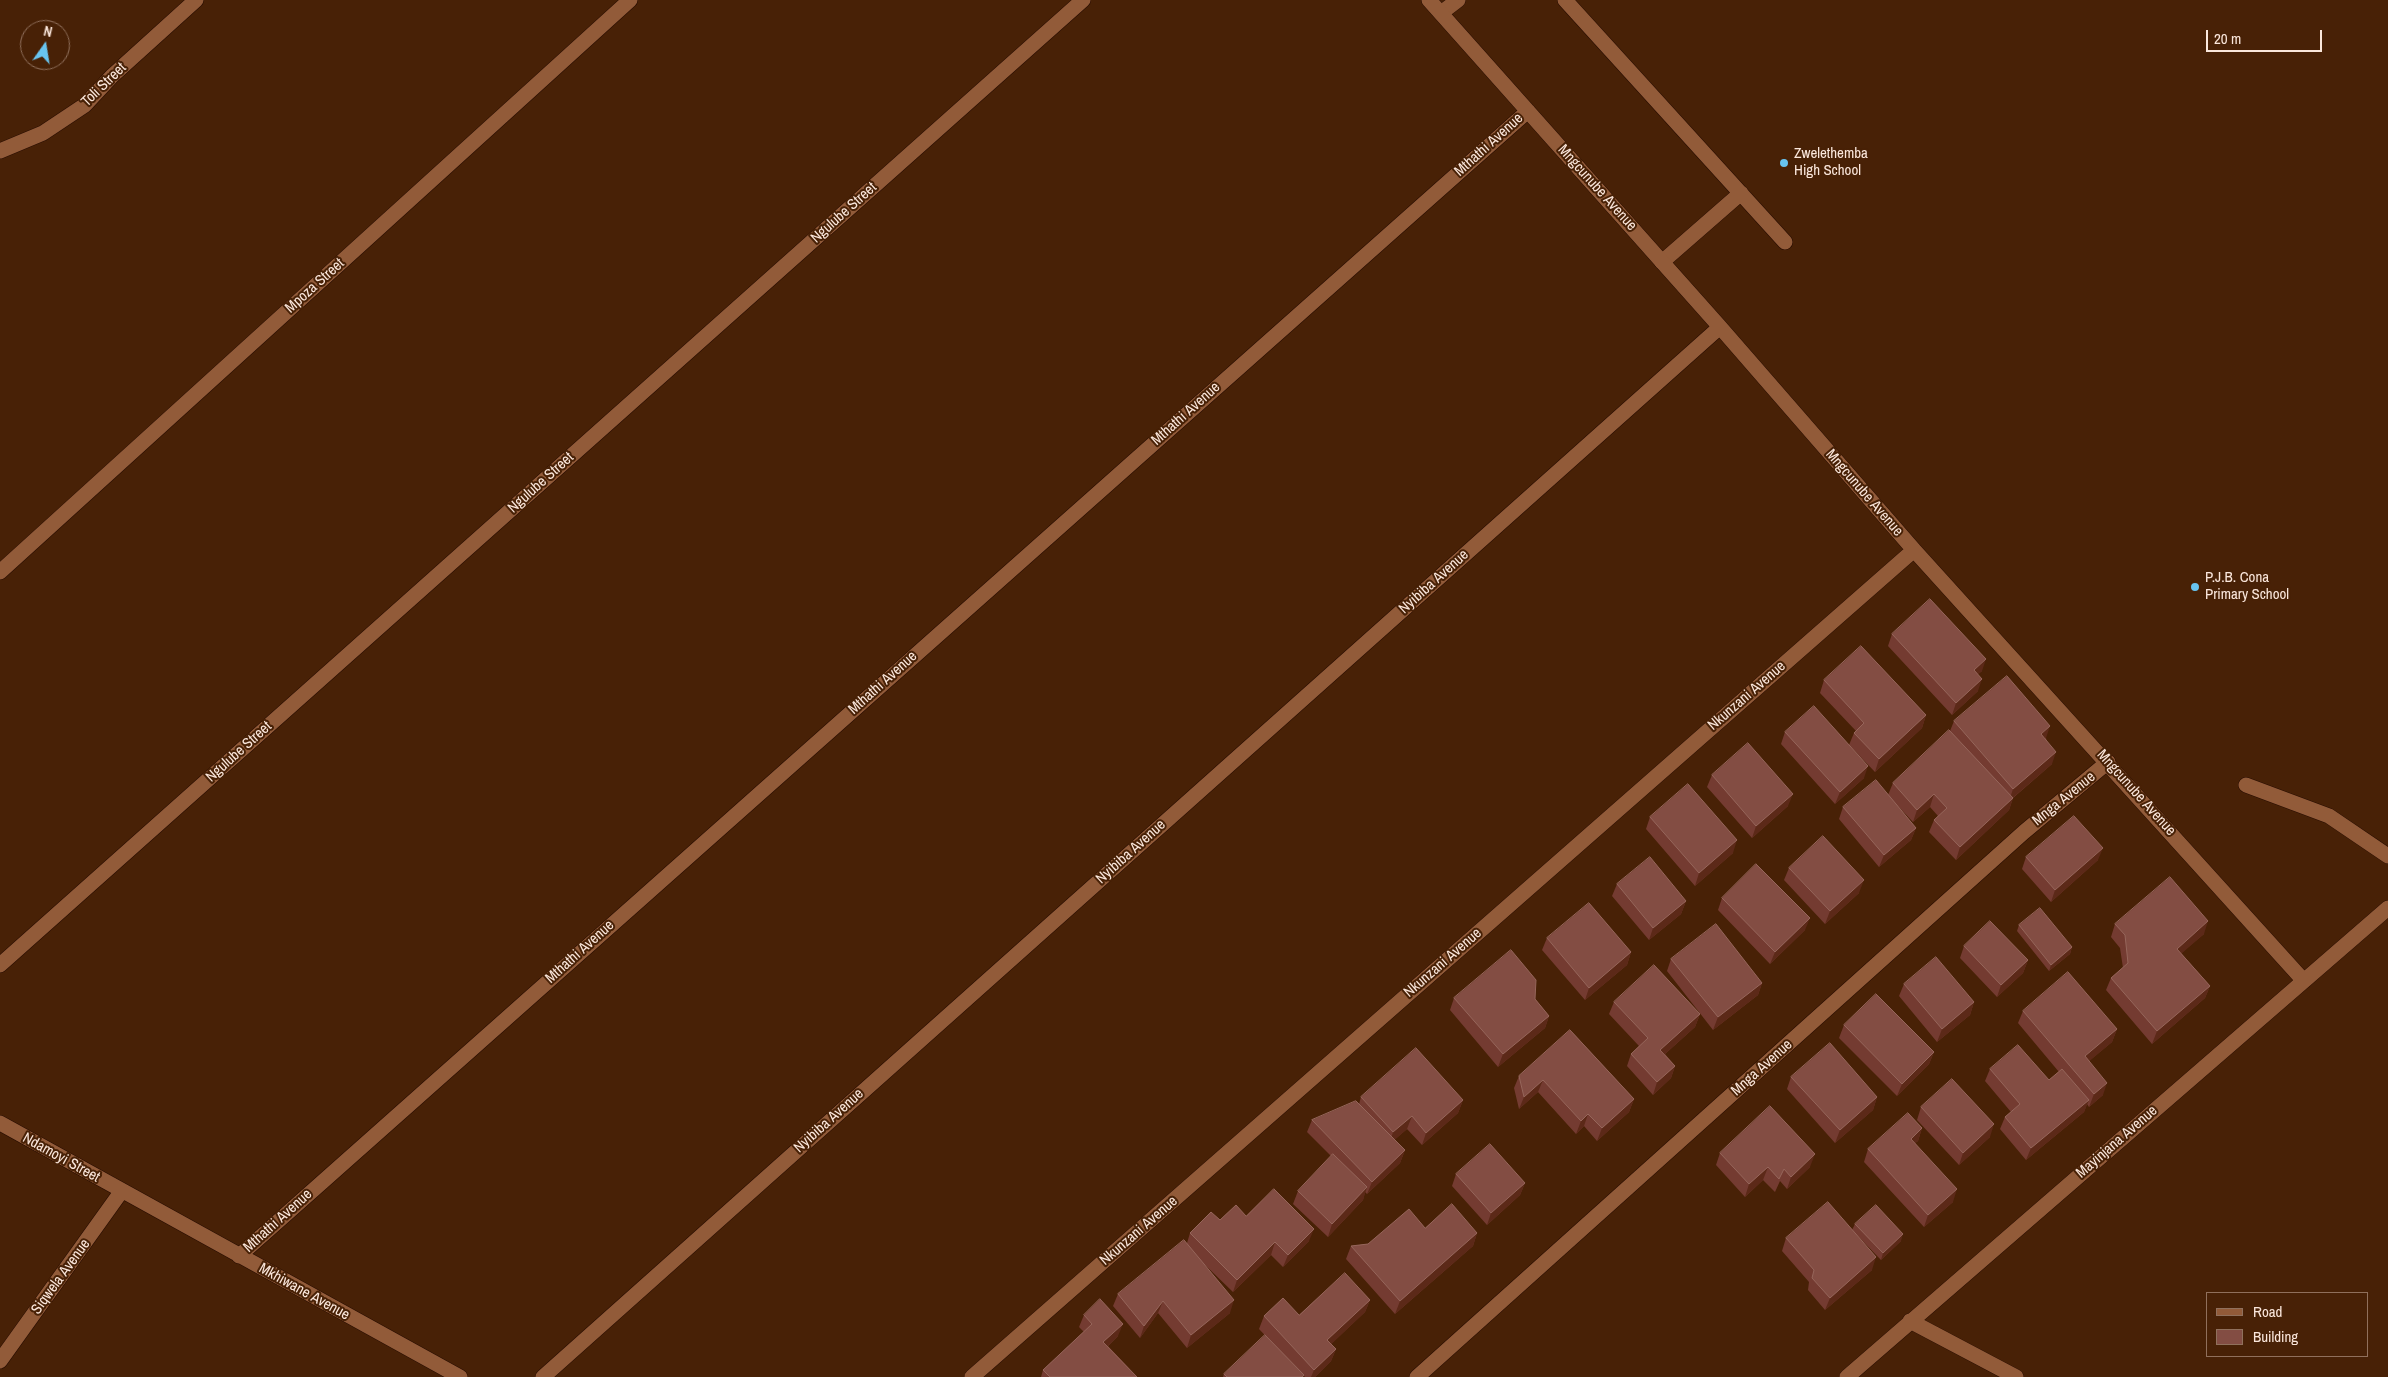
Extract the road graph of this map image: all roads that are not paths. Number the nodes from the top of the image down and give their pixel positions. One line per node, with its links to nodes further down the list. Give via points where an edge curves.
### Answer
1 (196, 0): 9 (street, Toli Street, via 112,76 85,106 42,133)
2 (630, 0): 15 (street, Mpoza Street)
3 (1083, 0): 20 (street, Ngulube Street)
4 (1429, 0): 7 (street, Mngcunube Avenue)
5 (1458, 0): 7 (street)
6 (1565, 0): 10 (street)
7 (1441, 13): 8 (street, Mngcunube Avenue)
8 (1528, 111): 12 (street, Mngcunube Avenue); 24 (street, Mthathi Avenue)
9 (0, 151)
10 (1741, 193): 11 (street); 12 (street)
11 (1785, 242)
12 (1662, 262): 13 (street, Mngcunube Avenue)
13 (1720, 327): 14 (street, Mngcunube Avenue); 28 (street, Nyibiba Avenue)
14 (1914, 550): 16 (street, Mngcunube Avenue); 29 (street, Nkunzani Avenue)
15 (0, 572)
16 (2108, 762): 21 (street, Mngcunube Avenue); 30 (street, Mnga Avenue, via 2024,832)
17 (2246, 785): 18 (street, via 2328,816)
18 (2388, 856)
19 (2388, 908): 21 (street, Mayinjana Avenue)
20 (0, 965)
21 (2304, 981): 25 (street, Mayinjana Avenue)
22 (0, 1124): 23 (street, Ndamoyi Street)
23 (121, 1192): 24 (street, Mkhiwane Avenue); 26 (street, Siqwela Avenue)
24 (239, 1256): 27 (street, Mkhiwane Avenue)
25 (1910, 1321): 31 (street, Mayinjana Avenue); 32 (street)
26 (0, 1361)
27 (460, 1377)
28 (543, 1377)
29 (972, 1377)
30 (1417, 1377)
31 (1847, 1377)
32 (2016, 1377)

